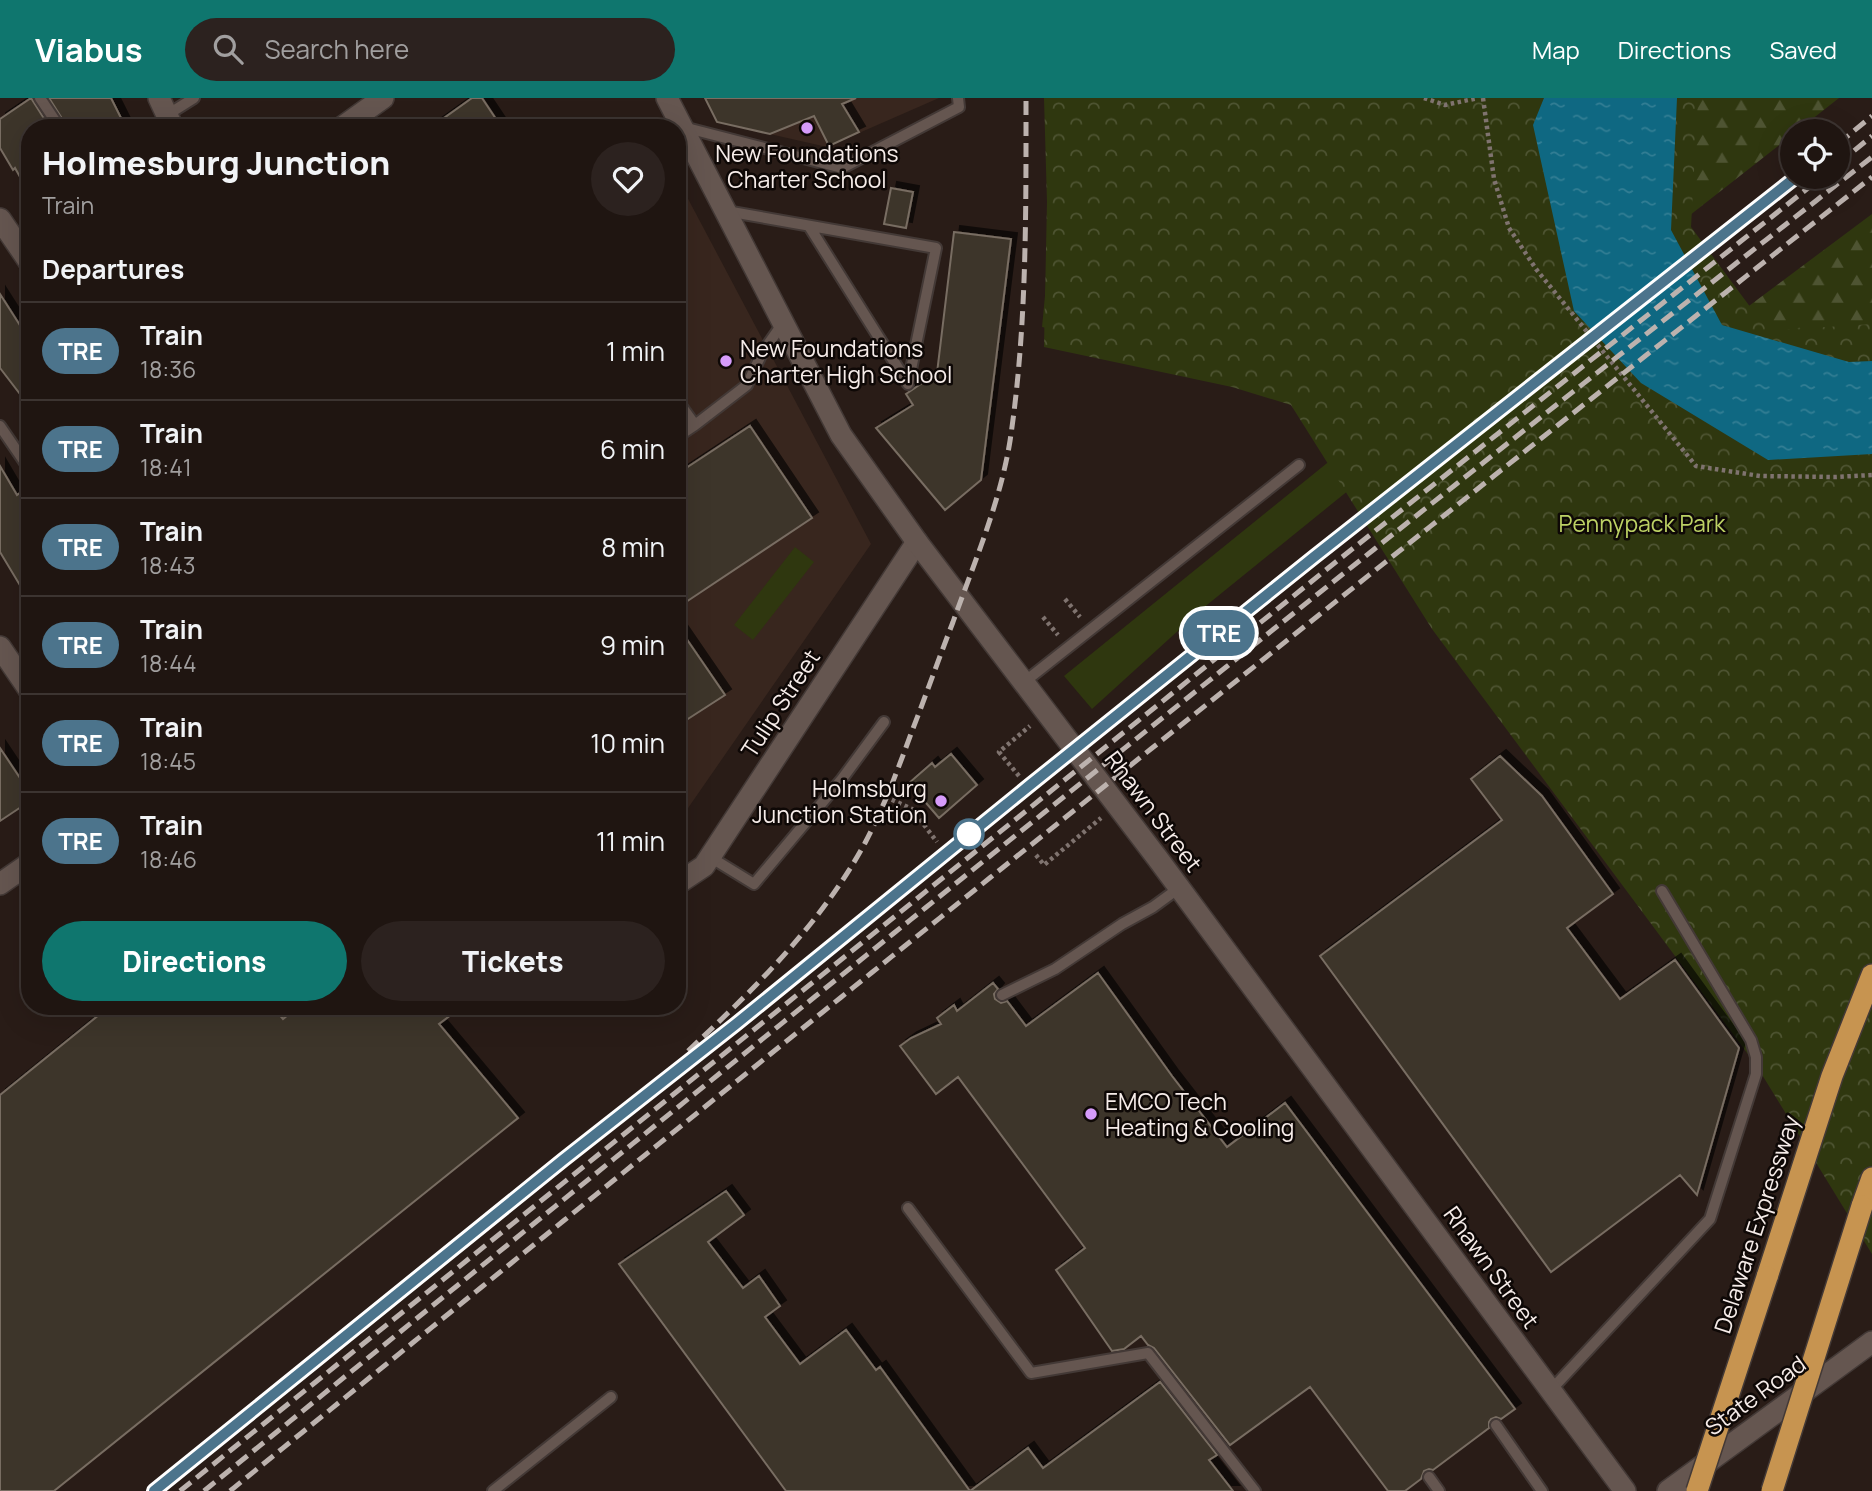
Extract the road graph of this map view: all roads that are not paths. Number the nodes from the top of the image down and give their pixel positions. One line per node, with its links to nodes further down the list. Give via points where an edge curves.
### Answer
1 (40, 98): 7 (lane)
2 (194, 98): 6 (lane)
3 (383, 98): 8 (main road)
4 (667, 98): 9 (main road, Rhawn Street)
5 (958, 98): 10 (lane, via 959,107 842,168)
6 (166, 114)
7 (54, 119)
8 (354, 119)
9 (678, 119)
10 (686, 128)
11 (686, 135): 12 (main road, Rhawn Street)
12 (726, 211): 14 (lane); 16 (main road, Rhawn Street)
13 (0, 219): 15 (main road)
14 (809, 226): 14 (lane, via 936,248 908,384 816,237)
15 (21, 250)
16 (783, 323): 18 (lane, via 747,385); 23 (main road, Rhawn Street, via 841,435)
17 (686, 412): 18 (lane)
18 (695, 425): 20 (lane)
19 (0, 426): 21 (lane)
20 (686, 432)
21 (21, 457)
22 (1299, 465): 26 (lane)
23 (917, 542): 26 (main road, Rhawn Street); 28 (main road, Tulip Street)
24 (0, 647): 25 (main road)
25 (21, 678)
26 (1023, 683): 32 (main road, Rhawn Street)
27 (884, 722): 28 (lane, via 754,884)
28 (710, 857): 31 (main road, Tulip Street)
29 (21, 868): 30 (main road)
30 (2, 877)
31 (686, 878)
32 (1180, 888): 35 (lane, via 1055,969); 39 (main road, Rhawn Street)
33 (1662, 891): 39 (lane, via 1751,1040 1756,1074 1710,1219)
34 (1872, 975): 49 (highway, Delaware Expressway, bridge, via 1832,1076)
35 (1002, 995)
36 (1872, 1178): 50 (highway, bridge)
37 (908, 1208): 44 (lane, via 1031,1373 1148,1353)
38 (1872, 1342): 48 (main road, State Road)
39 (1551, 1390): 47 (main road, Rhawn Street)
40 (611, 1397): 43 (lane)
41 (1496, 1425): 46 (lane)
42 (1429, 1477): 45 (lane)
43 (493, 1491)
44 (1255, 1491)
45 (1439, 1491)
46 (1542, 1491)
47 (1625, 1491)
48 (1668, 1491)
49 (1697, 1491)
50 (1773, 1491)

